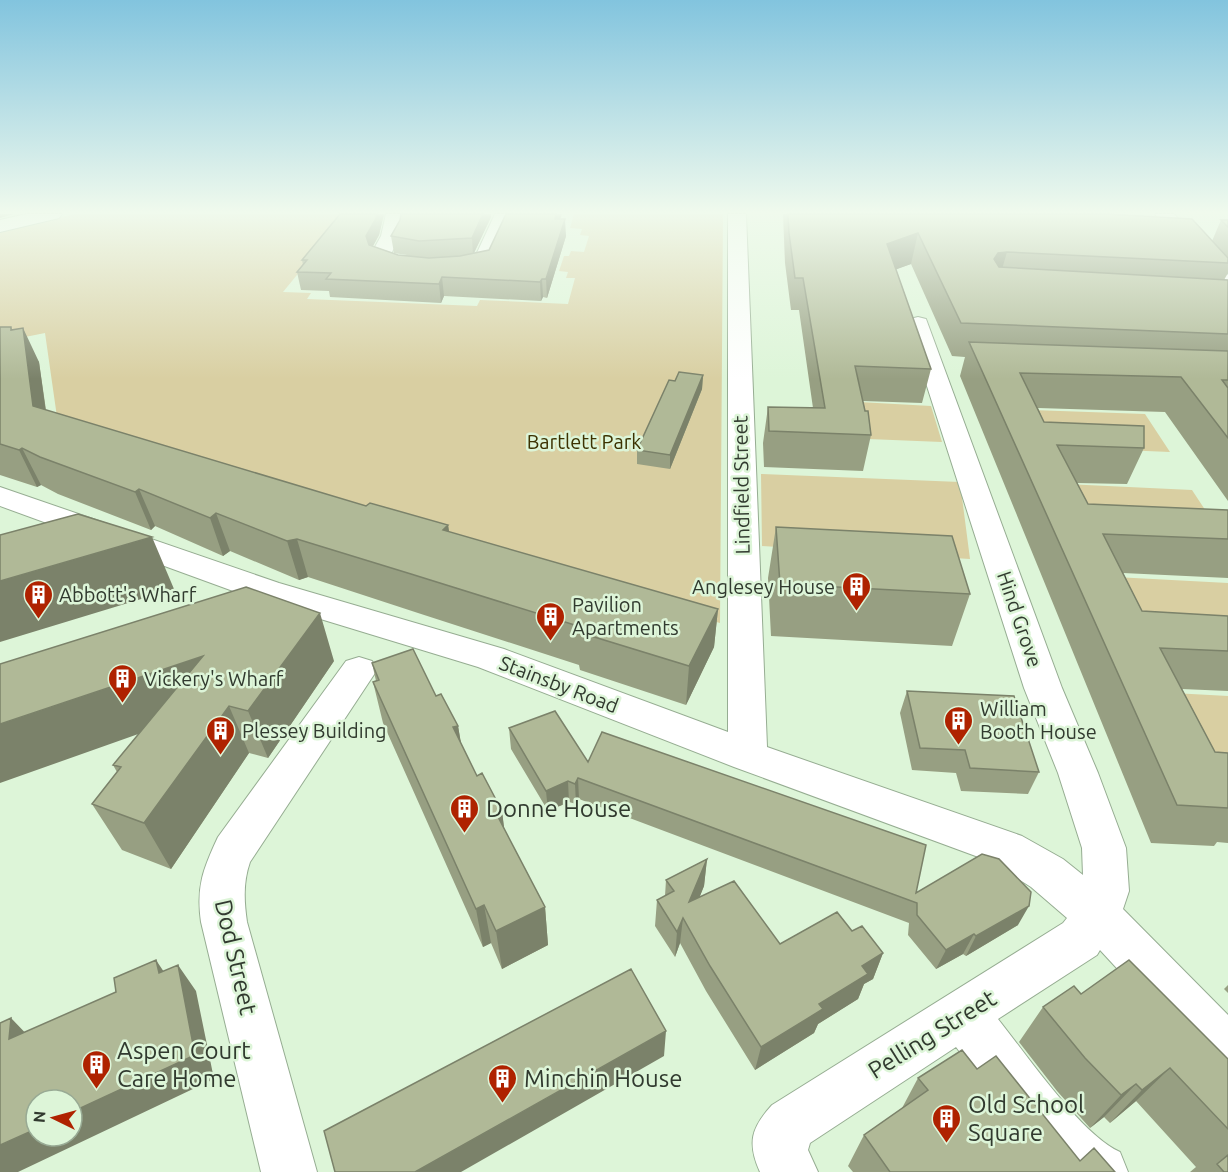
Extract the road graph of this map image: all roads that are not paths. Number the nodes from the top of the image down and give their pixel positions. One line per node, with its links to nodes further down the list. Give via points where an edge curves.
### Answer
1 (738, 269): 7 (street, Lindfield Street)
2 (1203, 269): 3 (street)
3 (1224, 298)
4 (918, 324): 8 (street, Hind Grove, via 943,366 1043,688 1104,848 1106,891)
5 (0, 496): 7 (street, Stainsby Road, via 267,591 491,658)
6 (359, 670): 12 (street, Dod Street, via 233,851 222,874 219,894)
7 (747, 756): 8 (street, Stainsby Road, via 1007,849 1047,873)
8 (1098, 915): 9 (street, Pelling Street, via 1080,939); 10 (street, Stainsby Road)
9 (963, 1015): 11 (street, Pelling Street, via 791,1124 779,1138); 13 (street, via 1064,1144)
10 (1228, 1051)
11 (786, 1165)
12 (289, 1172)
13 (1100, 1172)

